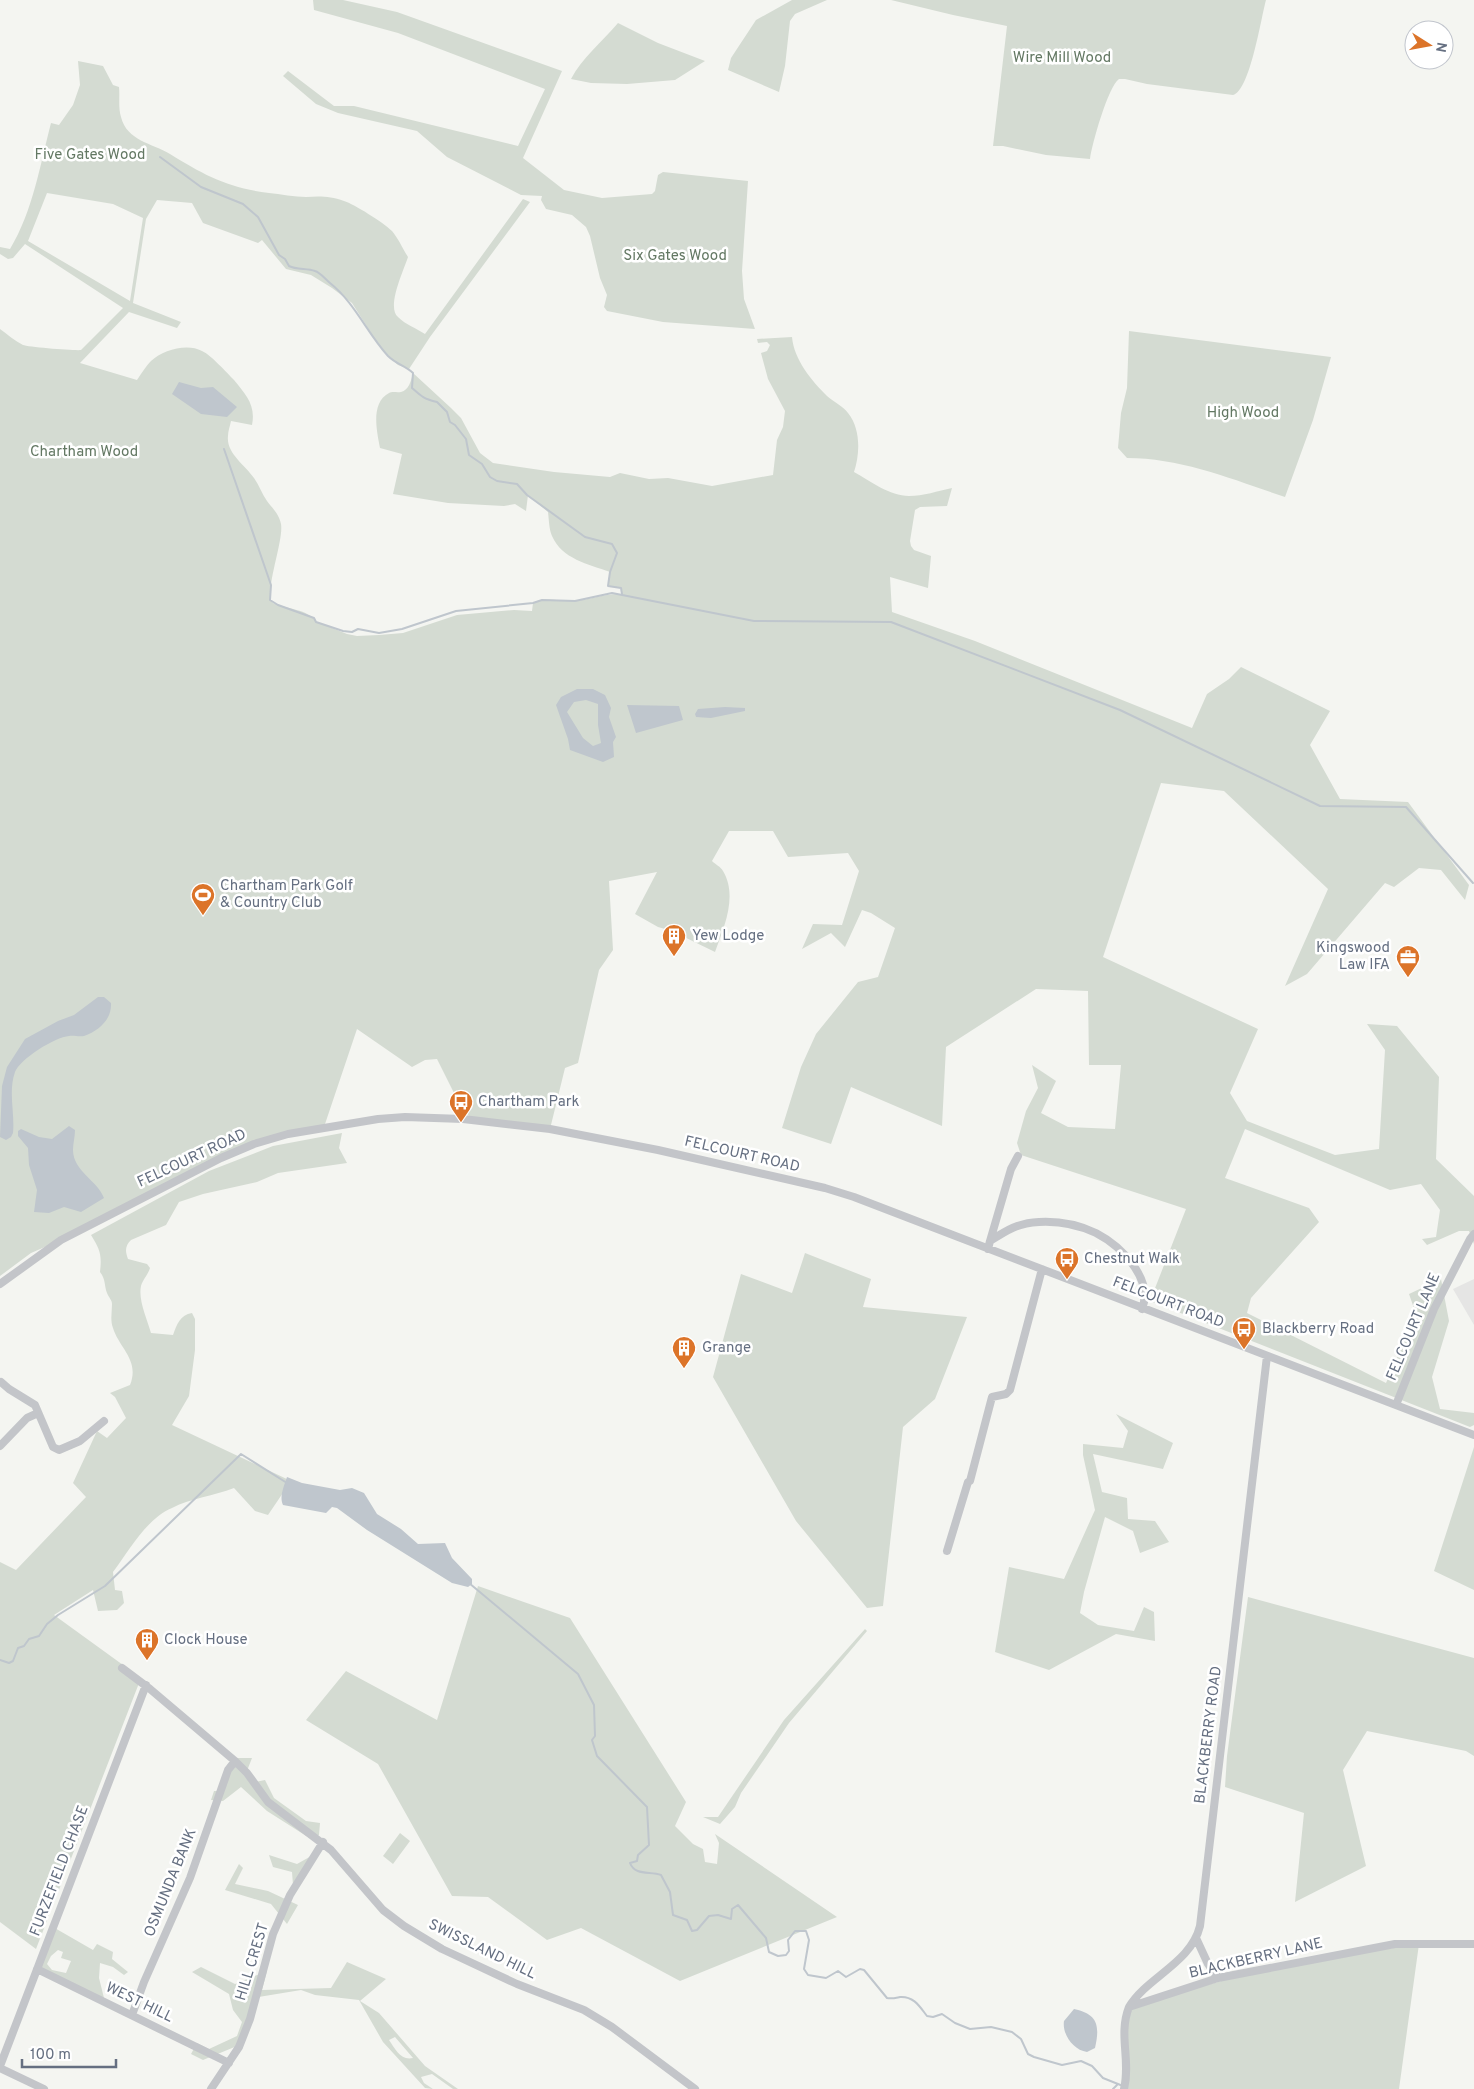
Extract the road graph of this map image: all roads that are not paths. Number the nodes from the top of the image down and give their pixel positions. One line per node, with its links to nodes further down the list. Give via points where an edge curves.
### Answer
1 (1018, 1156): 3 (street)
2 (1474, 1234): 9 (street, FELCOURT LANE, via 1434,1309)
3 (989, 1245): 4 (street, FELCOURT ROAD); 5 (street, FELCOURT ROAD, via 826,1188 658,1150 489,1120 405,1117 322,1127 254,1144 189,1173 61,1240); 6 (street, via 1009,1228 1039,1222 1063,1224 1096,1233 1135,1267 1144,1288)
4 (1042, 1269): 6 (street, FELCOURT ROAD); 14 (street, via 1010,1390 992,1397 971,1479)
5 (0, 1284)
6 (1142, 1309): 7 (street, FELCOURT ROAD)
7 (1267, 1356): 9 (street, FELCOURT ROAD); 19 (street, BLACKBERRY ROAD)
8 (1, 1382): 10 (street, via 35,1405)
9 (1396, 1405): 12 (street, FELCOURT ROAD)
10 (38, 1412): 11 (street, via 53,1447 59,1450 80,1441); 13 (street, via 27,1418)
11 (104, 1421)
12 (1474, 1434)
13 (0, 1446)
14 (947, 1551)
15 (122, 1668): 16 (street, SWISSLAND HILL)
16 (146, 1685): 17 (street, SWISSLAND HILL); 21 (street, FURZEFIELD CHASE)
17 (235, 1761): 18 (street, SWISSLAND HILL, via 268,1802); 24 (street, OSMUNDA BANK, via 228,1770 190,1878)
18 (323, 1842): 25 (street, HILL CREST, via 290,1895 273,1934 250,2019); 29 (street, SWISSLAND HILL, via 383,1910 404,1926 442,1950 584,2010)
19 (1196, 1938): 22 (street); 23 (street, BLACKBERRY ROAD)
20 (1474, 1944): 22 (street, BLACKBERRY LANE, via 1395,1944)
21 (37, 1970): 24 (street, WEST HILL); 26 (street, FURZEFIELD CHASE)
22 (1218, 1978): 23 (street, BLACKBERRY LANE)
23 (1129, 2007): 30 (street, via 1123,2030 1127,2066)
24 (132, 2015): 25 (street, WEST HILL)
25 (229, 2063): 28 (street, HILL CREST)
26 (0, 2067): 27 (street)
27 (44, 2089)
28 (211, 2089)
29 (695, 2089)
30 (1124, 2089)

